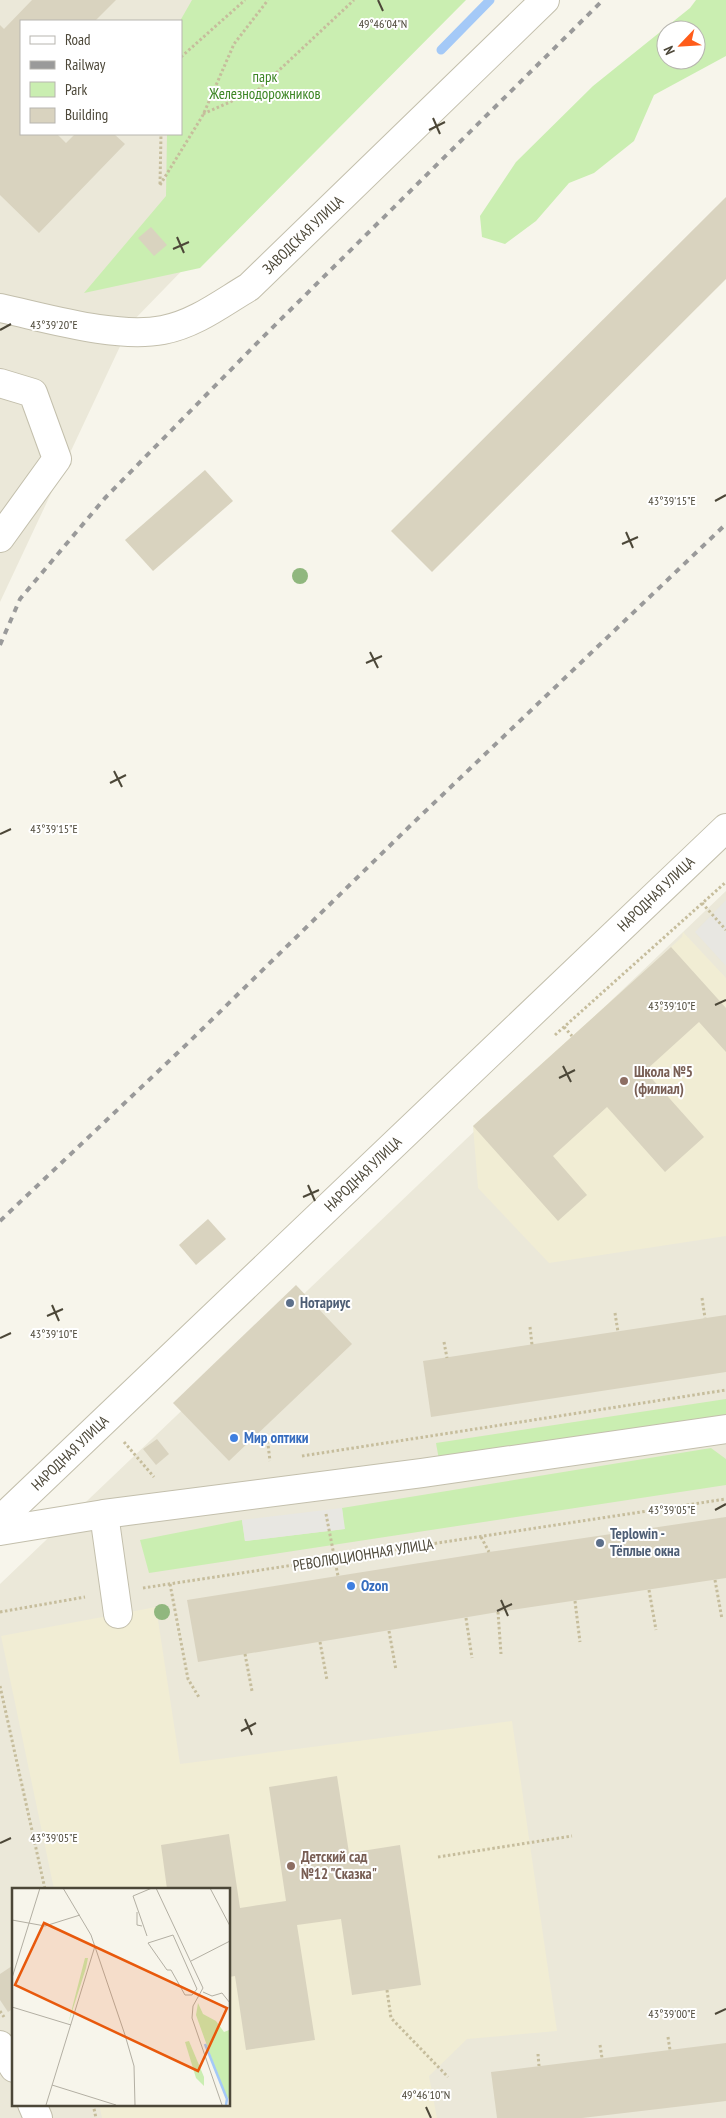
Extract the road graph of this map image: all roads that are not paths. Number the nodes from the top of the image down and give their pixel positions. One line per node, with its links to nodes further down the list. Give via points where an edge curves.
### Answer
1 (545, 0): 2 (street, ЗАВОДСКАЯ УЛИЦА, via 249,287 195,320 164,330 133,332 80,325)
2 (0, 308)
3 (0, 383): 4 (street, via 33,393 57,459)
4 (0, 538)
5 (726, 828): 8 (street, НАРОДНАЯ УЛИЦА)
6 (726, 1430): 7 (street)
7 (104, 1514): 9 (street); 10 (street)
8 (0, 1520)
9 (0, 1531)
10 (117, 1603)
11 (0, 2045): 12 (street)
12 (12, 2065)
13 (33, 2106): 14 (street)
14 (38, 2118)

